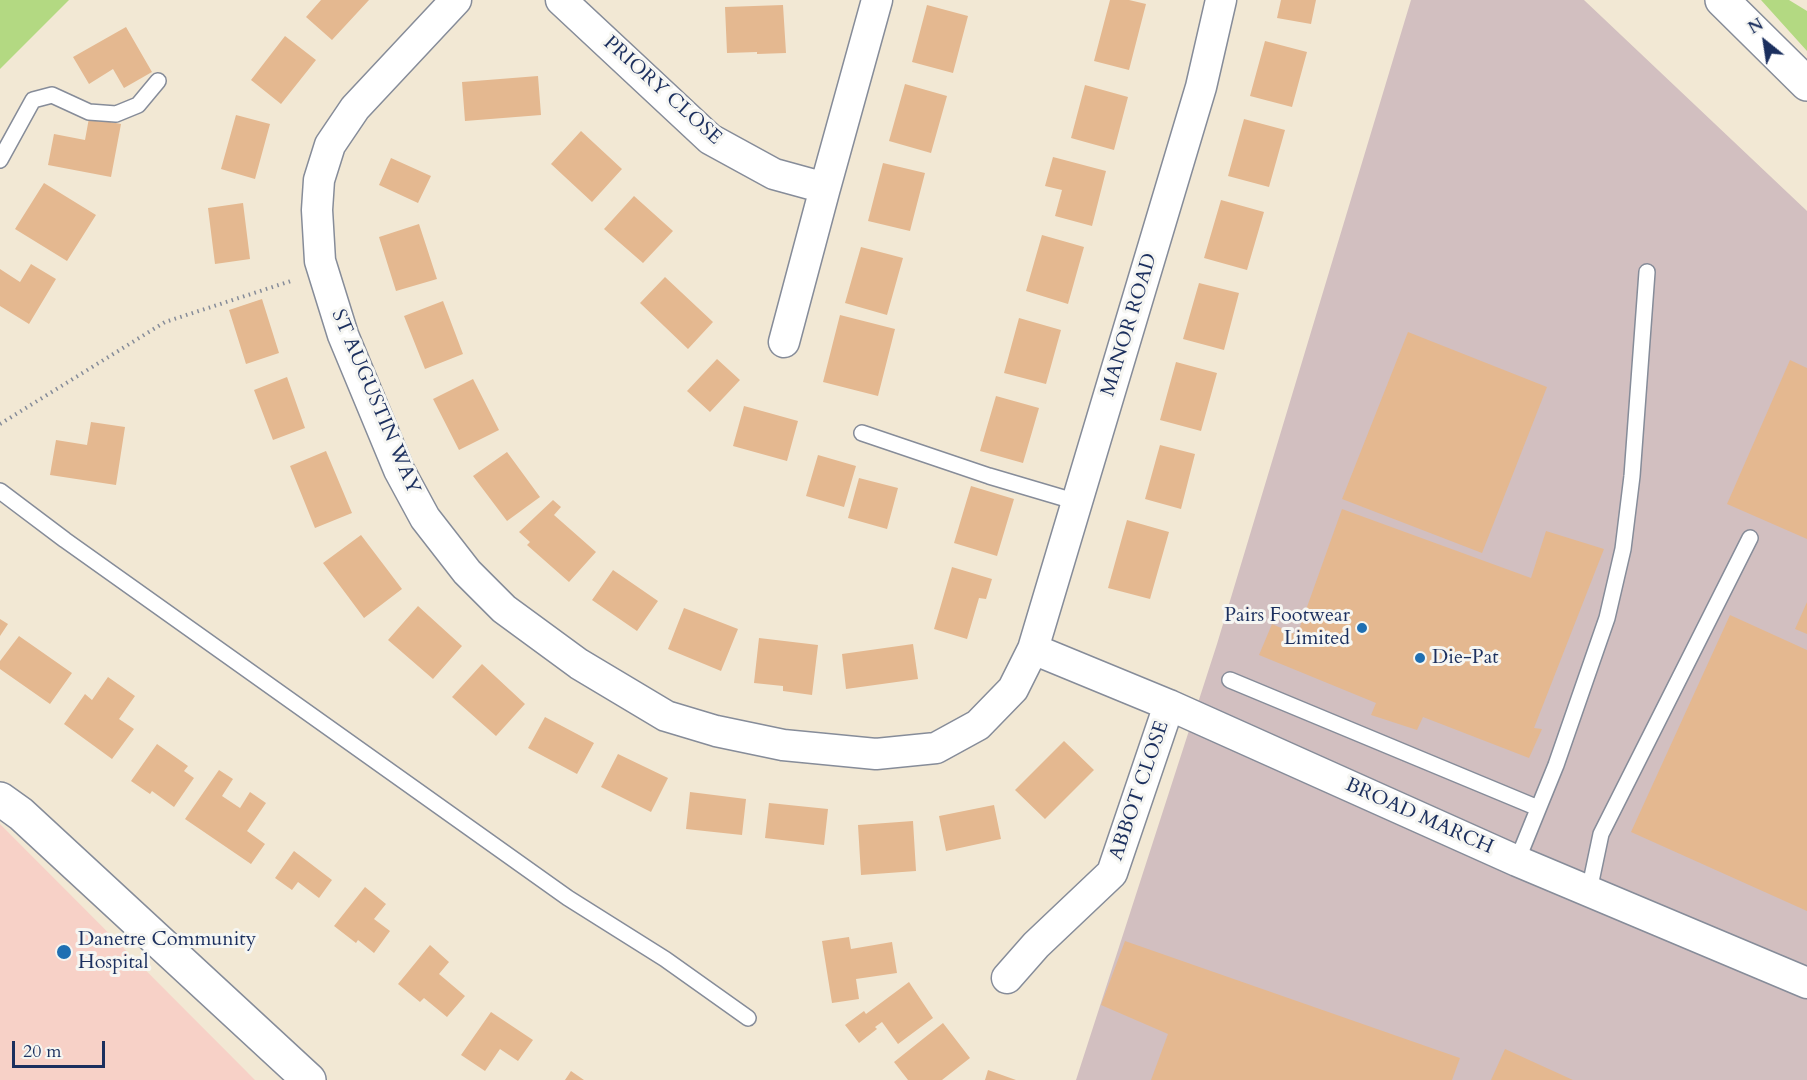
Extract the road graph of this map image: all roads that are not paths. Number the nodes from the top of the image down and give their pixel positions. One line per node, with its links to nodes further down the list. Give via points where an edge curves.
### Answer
1 (456, 0): 16 (street, ST AUGUSTIN WAY, via 355,108 330,145 319,180 317,210 322,271 343,335 399,470 432,527 467,572 504,609 579,664 666,716 783,744 876,754 936,747 978,725 1013,689)
2 (561, 0): 9 (street, PRIORY CLOSE, via 710,139 774,174)
3 (877, 0): 9 (street)
4 (1221, 0): 14 (street, MANOR ROAD, via 1201,87)
5 (1722, 0): 7 (main road)
6 (158, 81): 8 (lane, via 138,105 116,114 89,112 52,95 33,100)
7 (1807, 84)
8 (0, 160)
9 (825, 188): 11 (street)
10 (1647, 272): 20 (lane, via 1623,549 1607,618)
11 (784, 342)
12 (862, 433): 14 (lane)
13 (0, 491): 25 (lane, via 567,898 665,959)
14 (1077, 502): 16 (street, MANOR ROAD)
15 (1750, 538): 22 (lane, via 1601,834)
16 (1033, 649): 18 (street, BROAD MARCH)
17 (1230, 680): 20 (lane)
18 (1169, 705): 21 (street, BROAD MARCH); 23 (street, ABBOT CLOSE, via 1113,873 1036,945)
19 (0, 800): 26 (main road, via 21,814)
20 (1538, 808): 21 (lane)
21 (1517, 861): 22 (street, BROAD MARCH)
22 (1589, 891): 24 (street, BROAD MARCH)
23 (1007, 978)
24 (1807, 983)
25 (748, 1018)
26 (309, 1080)

